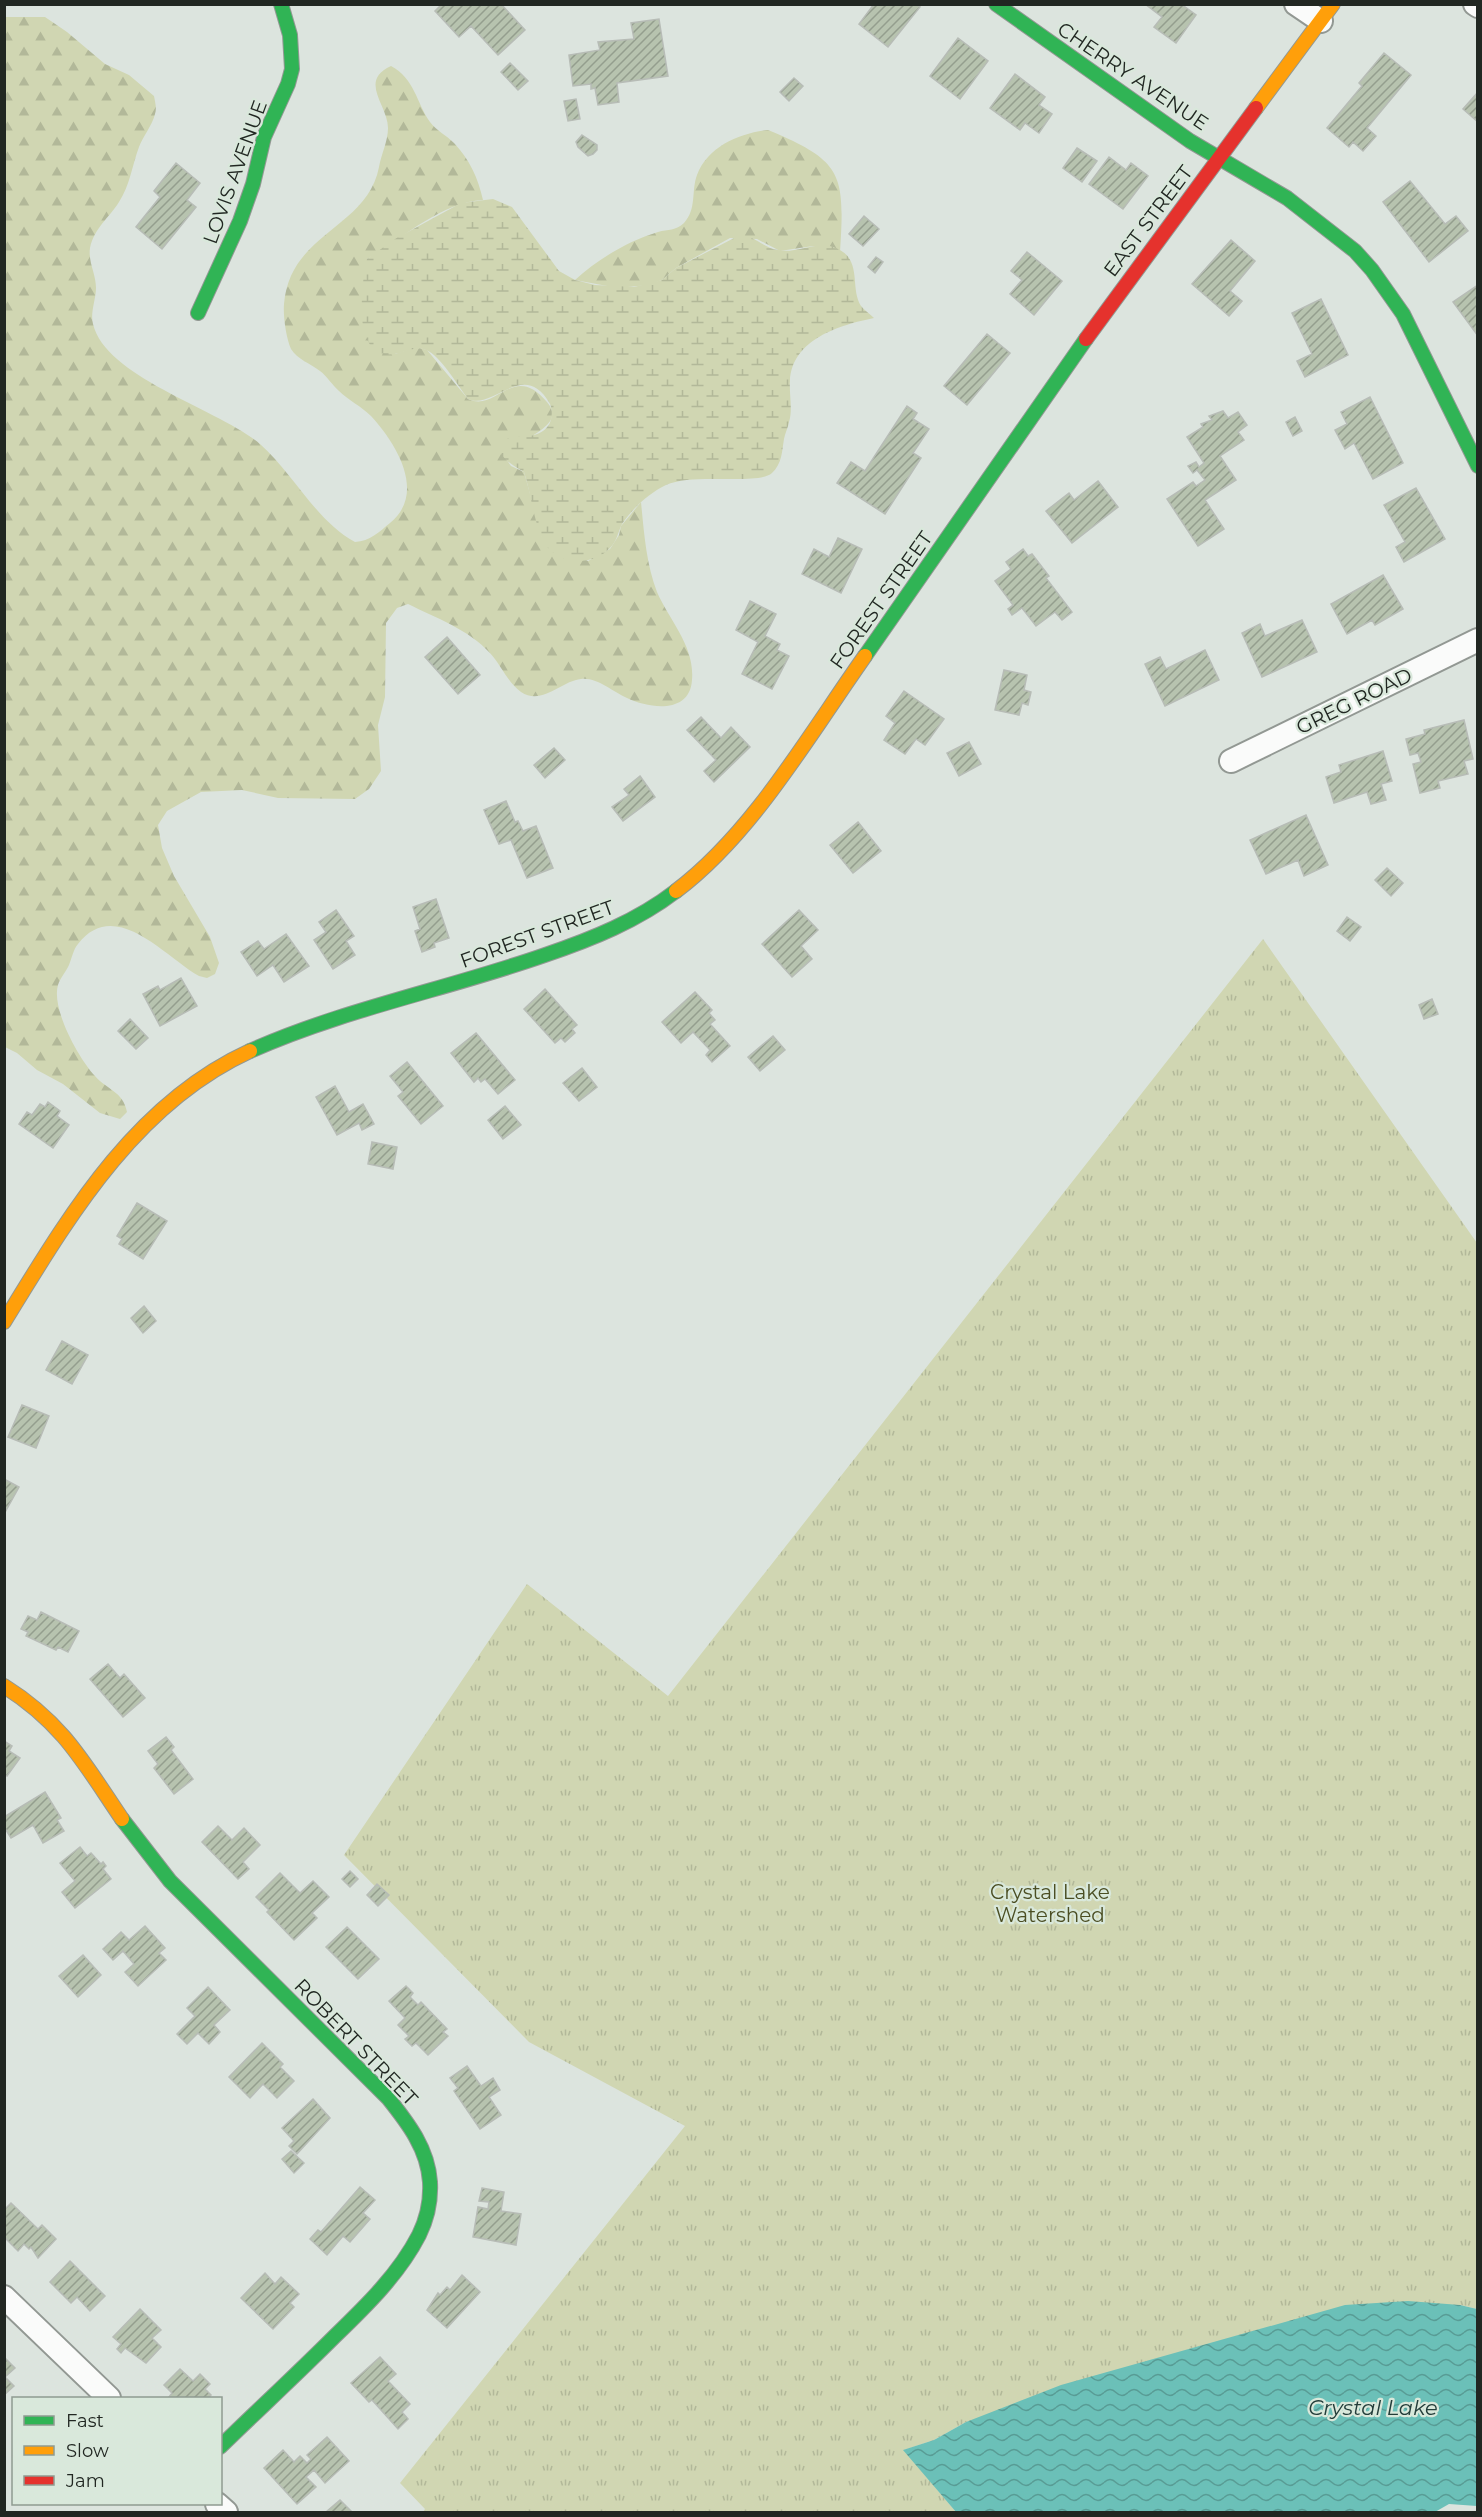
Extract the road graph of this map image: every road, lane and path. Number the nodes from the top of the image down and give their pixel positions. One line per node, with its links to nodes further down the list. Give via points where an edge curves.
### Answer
1 (282, 4): 6 (street, LOVIS AVENUE, via 291,45 288,84 264,137 240,221)
2 (996, 4): 5 (street, CHERRY AVENUE, via 1190,141)
3 (1296, 4): 4 (street)
4 (1327, 13): 5 (street, EAST STREET)
5 (1220, 156): 7 (street, EAST STREET); 8 (street, CHERRY AVENUE, via 1319,221 1372,269 1407,323)
6 (198, 313)
7 (998, 464): 11 (street, FOREST STREET, via 777,781 692,880 658,905 606,933 516,966 295,1034 209,1073 162,1108 119,1150)
8 (1478, 466)
9 (1478, 640): 10 (street, GREG ROAD)
10 (1231, 761)
11 (4, 1322)
12 (4, 1686): 15 (street, ROBERT STREET, via 34,1705 64,1734 170,1881 388,2098 407,2121 426,2160 430,2183 427,2212 407,2255 368,2303)
13 (4, 2297): 14 (street)
14 (108, 2397)
15 (222, 2445)

